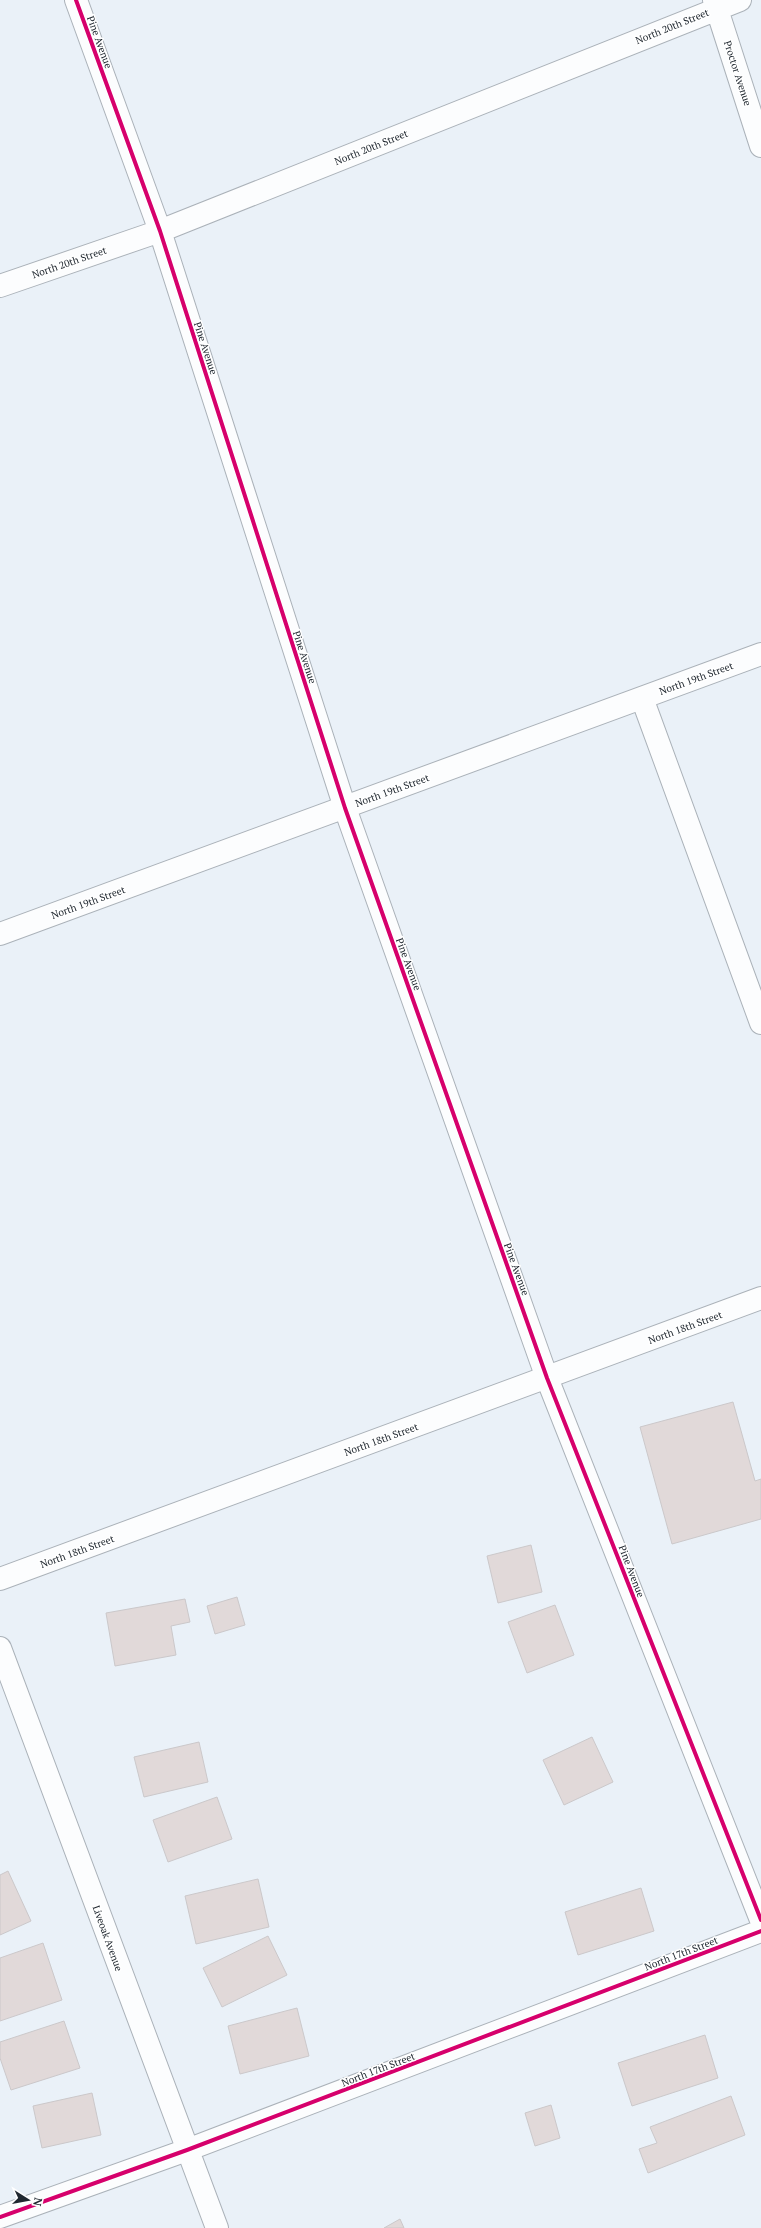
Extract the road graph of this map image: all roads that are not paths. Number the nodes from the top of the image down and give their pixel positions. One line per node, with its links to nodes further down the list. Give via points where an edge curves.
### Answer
1 (76, 0): 5 (street, Pine Avenue)
2 (740, 0): 3 (street, North 20th Street)
3 (716, 4): 4 (street, Proctor Avenue); 5 (street, North 20th Street)
4 (761, 146)
5 (160, 231): 6 (street, North 20th Street); 9 (street, Pine Avenue)
6 (0, 286)
7 (761, 654): 8 (street, North 19th Street)
8 (642, 698): 9 (street, North 19th Street); 11 (street)
9 (345, 808): 10 (street, North 19th Street); 13 (street, Pine Avenue)
10 (0, 934)
11 (761, 1023)
12 (761, 1298): 13 (street, North 18th Street)
13 (548, 1378): 14 (street, North 18th Street); 16 (street, Pine Avenue)
14 (0, 1579)
15 (0, 1648): 18 (street, Liveoak Avenue)
16 (761, 1920)
17 (761, 1931): 18 (street, North 17th Street)
18 (187, 2150): 19 (street, North 17th Street); 20 (street, Liveoak Avenue)
19 (0, 2217)
20 (217, 2228)

